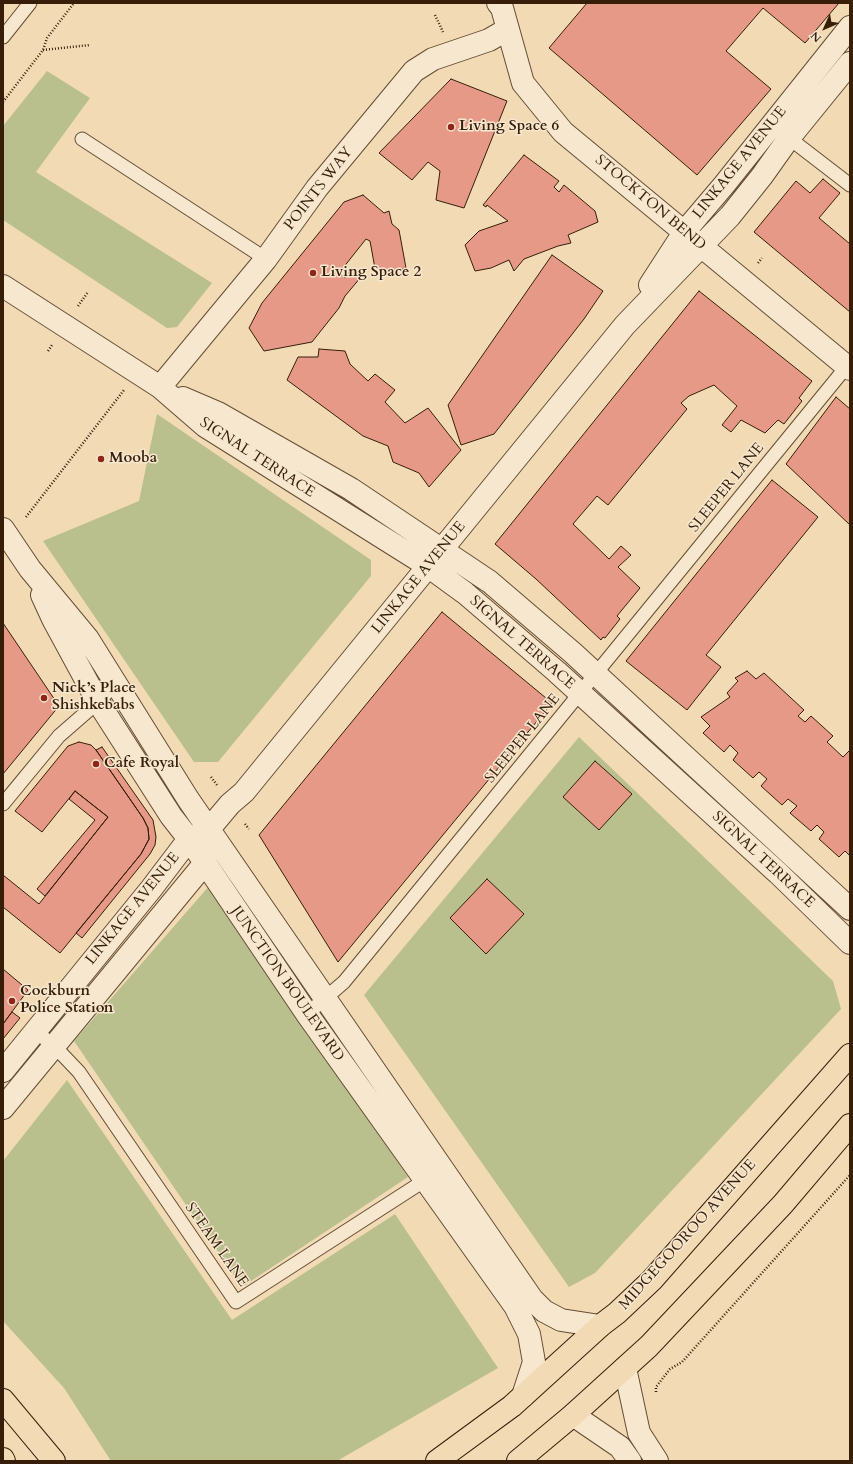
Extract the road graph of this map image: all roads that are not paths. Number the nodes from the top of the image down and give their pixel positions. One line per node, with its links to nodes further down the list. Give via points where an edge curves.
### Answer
1 (30, 3): 5 (lane)
2 (498, 3): 4 (street, STOCKTON BEND)
3 (850, 27): 10 (street, LINKAGE AVENUE)
4 (508, 29): 10 (street, STOCKTON BEND, via 523,83 563,132); 12 (street, POINTS WAY, via 489,40 433,59 414,71 317,188)
5 (3, 37)
6 (850, 63): 7 (street, LINKAGE AVENUE)
7 (788, 138): 9 (lane); 11 (street, LINKAGE AVENUE, via 738,206)
8 (82, 139): 12 (lane)
9 (850, 185)
10 (685, 231): 11 (street, STOCKTON BEND); 14 (street, LINKAGE AVENUE)
11 (701, 245): 14 (street, LINKAGE AVENUE); 15 (street, STOCKTON BEND)
12 (266, 260): 16 (street, POINTS WAY)
13 (3, 286): 16 (street, SIGNAL TERRACE)
14 (625, 325): 18 (street, LINKAGE AVENUE)
15 (849, 368): 21 (lane, SLEEPER LANE)
16 (160, 387): 18 (street, SIGNAL TERRACE, via 218,413 351,489); 19 (street, SIGNAL TERRACE, via 205,426)
17 (3, 529): 20 (street, JUNCTION BOULEVARD)
18 (443, 549): 19 (street, LINKAGE AVENUE); 21 (street, SIGNAL TERRACE, via 507,595)
19 (428, 566): 23 (street, SIGNAL TERRACE, via 495,617); 26 (street, LINKAGE AVENUE, via 244,792)
20 (30, 569): 22 (street, JUNCTION BOULEVARD, via 88,639); 24 (street, JUNCTION BOULEVARD, via 53,620)
21 (596, 674): 23 (lane, SLEEPER LANE); 29 (street, SIGNAL TERRACE)
22 (116, 683): 24 (lane); 26 (street, JUNCTION BOULEVARD)
23 (581, 694): 30 (street, SIGNAL TERRACE, via 778,873); 31 (lane, SLEEPER LANE, via 344,982)
24 (98, 702): 25 (lane, via 59,736); 27 (street, JUNCTION BOULEVARD, via 171,816)
25 (3, 804)
26 (209, 829): 27 (street, LINKAGE AVENUE); 28 (street, LINKAGE AVENUE); 31 (street, JUNCTION BOULEVARD)
27 (189, 839): 28 (street, JUNCTION BOULEVARD); 33 (street, LINKAGE AVENUE)
28 (205, 863): 32 (street, JUNCTION BOULEVARD); 34 (street, LINKAGE AVENUE)
29 (850, 909)
30 (850, 943)
31 (325, 1000): 32 (lane, SLEEPER LANE); 39 (street, JUNCTION BOULEVARD)
32 (307, 1014): 39 (street, JUNCTION BOULEVARD)
33 (36, 1032): 34 (lane, STEAM LANE); 36 (street, LINKAGE AVENUE)
34 (53, 1046): 37 (street, LINKAGE AVENUE); 39 (lane, STEAM LANE, via 78,1072 236,1302)
35 (850, 1055): 40 (main road, MIDGEGOOROO AVENUE, via 652,1280)
36 (3, 1071)
37 (3, 1108)
38 (850, 1125): 41 (main road, via 782,1204)
39 (434, 1174): 40 (street, JUNCTION BOULEVARD, via 532,1299 548,1314 561,1320); 42 (street, JUNCTION BOULEVARD, via 515,1306 529,1334 534,1362)
40 (600, 1326): 42 (main road, MIDGEGOOROO AVENUE)
41 (626, 1368): 44 (main road); 49 (street, via 639,1433)
42 (523, 1396): 46 (main road, MIDGEGOOROO AVENUE)
43 (3, 1400): 45 (main road)
44 (573, 1415): 47 (main road); 48 (street, via 620,1447)
45 (54, 1461)
46 (437, 1461)
47 (518, 1461)
48 (630, 1461)
49 (657, 1461)

